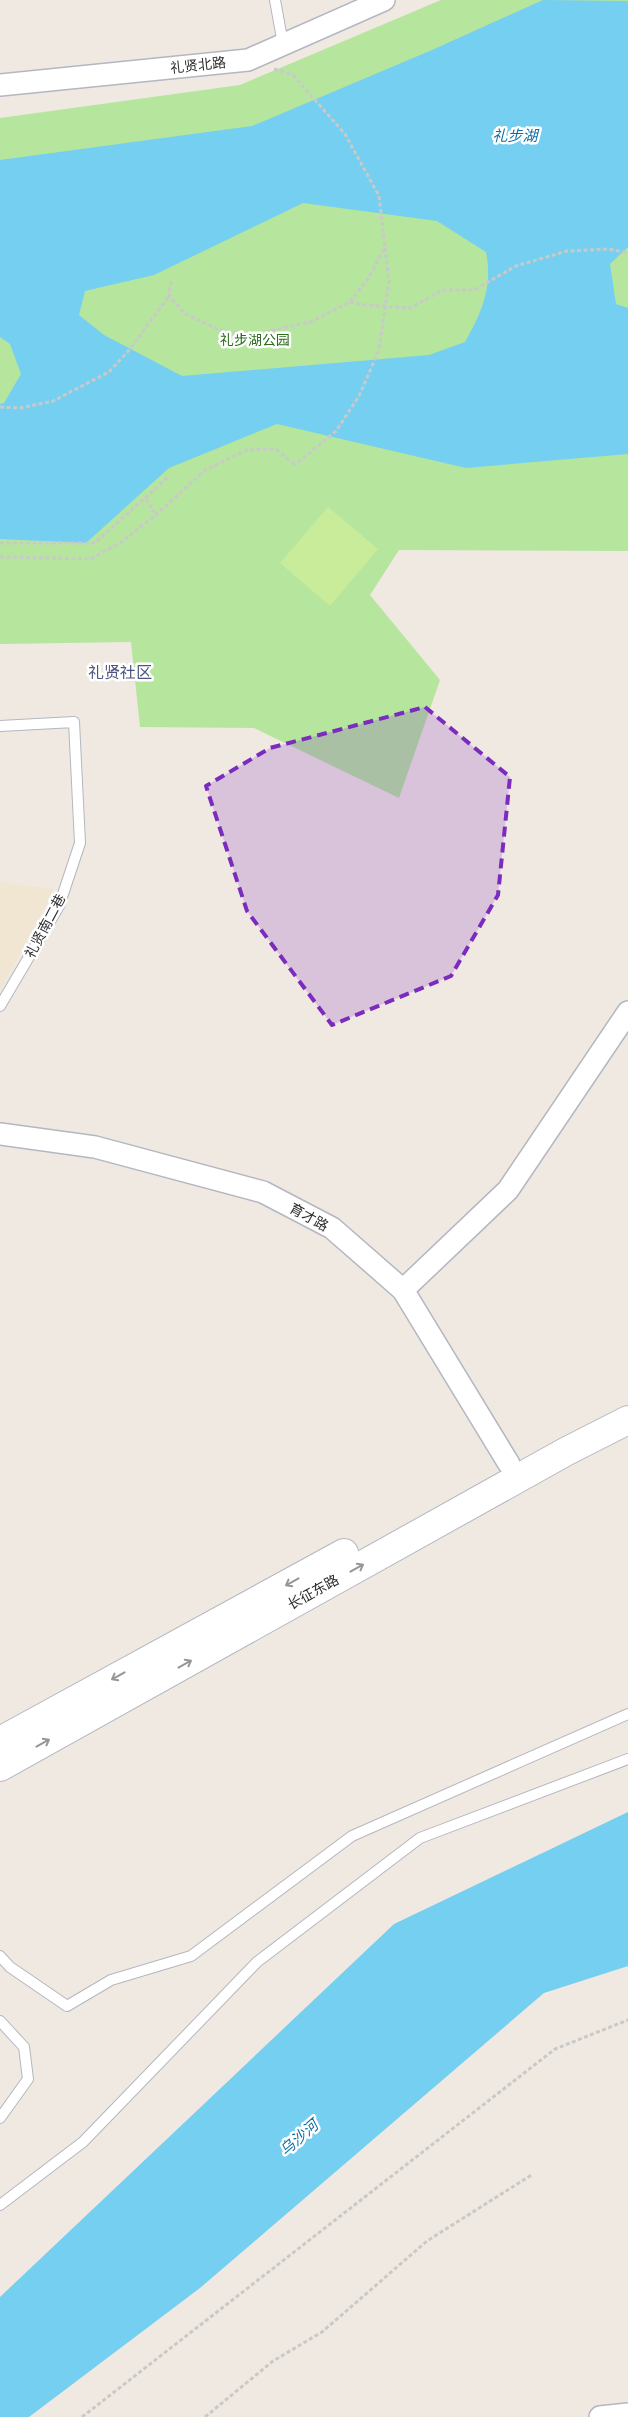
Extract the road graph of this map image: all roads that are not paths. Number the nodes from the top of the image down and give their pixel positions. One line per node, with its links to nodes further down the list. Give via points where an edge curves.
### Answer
1 (275, 0): 3 (lane)
2 (384, 0): 3 (street, 礼贤北路)
3 (283, 44): 4 (street, 礼贤北路, via 248,60)
4 (0, 85)
5 (0, 726): 6 (lane, 礼贤南二巷, via 74,722 80,843 59,906)
6 (0, 1006)
7 (628, 1012): 9 (street, via 508,1190)
8 (0, 1134): 9 (street, 育才路, via 96,1146 263,1192 332,1228)
9 (403, 1290): 12 (street, 育才路)
10 (628, 1402): 12 (main road, 长征东路)
11 (628, 1420): 16 (main road, 长征东路, one-way to 11)
12 (509, 1464): 14 (main road, 长征东路, one-way to 14)
13 (628, 1714): 17 (lane, via 352,1836 191,1956 111,1980 67,2006 10,1967)
14 (0, 1741)
15 (628, 1759): 20 (lane, via 420,1838 257,1962 83,2142)
16 (0, 1766)
17 (0, 1956)
18 (0, 2021): 19 (lane, via 24,2047 28,2079)
19 (0, 2118)
20 (0, 2205)
21 (628, 2414): 22 (street)
22 (600, 2417)

